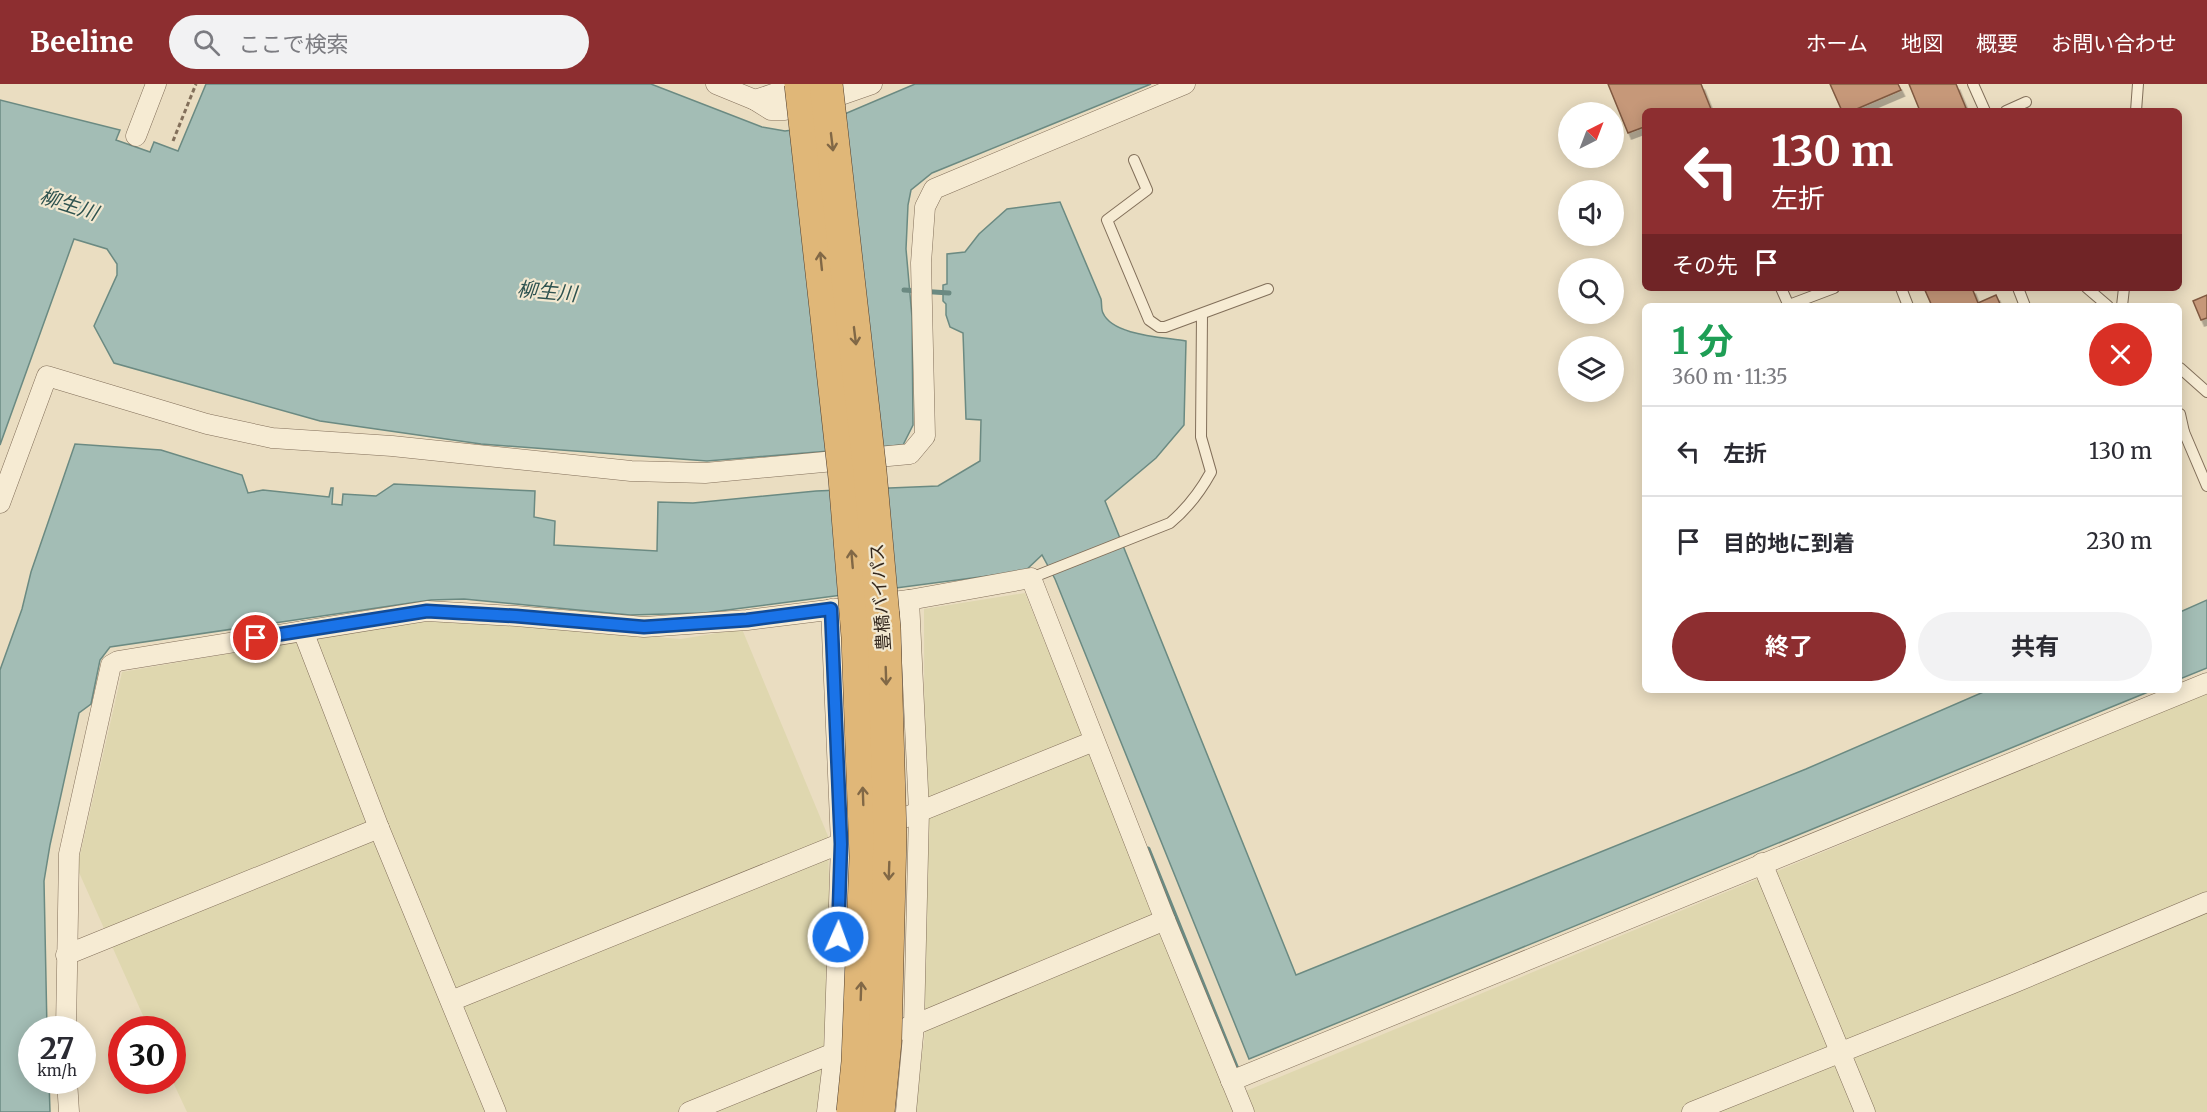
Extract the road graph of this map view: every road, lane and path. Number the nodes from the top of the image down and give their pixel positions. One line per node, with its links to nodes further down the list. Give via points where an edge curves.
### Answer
1 (156, 84): 15 (street)
2 (196, 84): 16 (path)
3 (716, 84): 10 (street)
4 (802, 84): 10 (street); 53 (highway, 豊橋バイパス, one-way to 4, bridge, via 866,857 858,637 845,478)
5 (826, 84): 54 (highway, 豊橋バイパス, one-way to 54, bridge, via 884,628 890,835 885,1041)
6 (872, 84): 10 (street, via 809,106 785,110 771,110)
7 (1185, 84): 28 (street, via 933,189 924,207 921,280 925,436 910,454 705,473 631,471 392,446 272,438 207,424 47,376)
8 (1974, 84): 12 (lane)
9 (2138, 84): 14 (lane)
10 (755, 100)
11 (2026, 102): 13 (lane)
12 (1984, 108)
13 (2013, 108)
14 (2136, 108)
15 (136, 136)
16 (173, 141)
17 (1134, 160): 23 (lane, via 1147,190 1107,220 1146,315 1159,327 1165,327)
18 (1268, 288): 23 (lane)
19 (1826, 291): 21 (lane)
20 (2090, 291): 22 (lane)
21 (1796, 303)
22 (2104, 303)
23 (1202, 314): 29 (lane, via 1201,436 1211,472 1201,489 1186,510 1170,523)
24 (2182, 370): 25 (lane)
25 (2207, 392)
26 (2182, 432): 27 (lane)
27 (2207, 486)
28 (0, 503)
29 (1032, 577): 30 (street); 34 (street)
30 (909, 600): 31 (street); 35 (street)
31 (831, 609): 32 (street, via 644,627 427,611); 37 (street)
32 (303, 631): 36 (street); 41 (street, via 118,661 111,666 69,854)
33 (2207, 683): 38 (street)
34 (1094, 741): 35 (street); 40 (street)
35 (919, 811): 37 (street); 44 (street)
36 (379, 828): 41 (street); 42 (street)
37 (841, 844): 42 (street); 46 (street)
38 (1762, 863): 45 (street); 47 (street)
39 (2207, 902): 45 (street)
40 (1165, 920): 44 (street); 47 (street)
41 (66, 955): 43 (street)
42 (451, 1001): 50 (street)
43 (66, 1016)
44 (914, 1025): 46 (street); 55 (street)
45 (1840, 1052): 57 (street); 58 (street)
46 (834, 1053): 51 (street); 52 (street)
47 (1238, 1078): 56 (street)
48 (68, 1094): 49 (street)
49 (69, 1112)
50 (496, 1112)
51 (689, 1112)
52 (827, 1112)
53 (853, 1112)
54 (878, 1112)
55 (906, 1112)
56 (1244, 1112)
57 (1692, 1112)
58 (1865, 1112)

